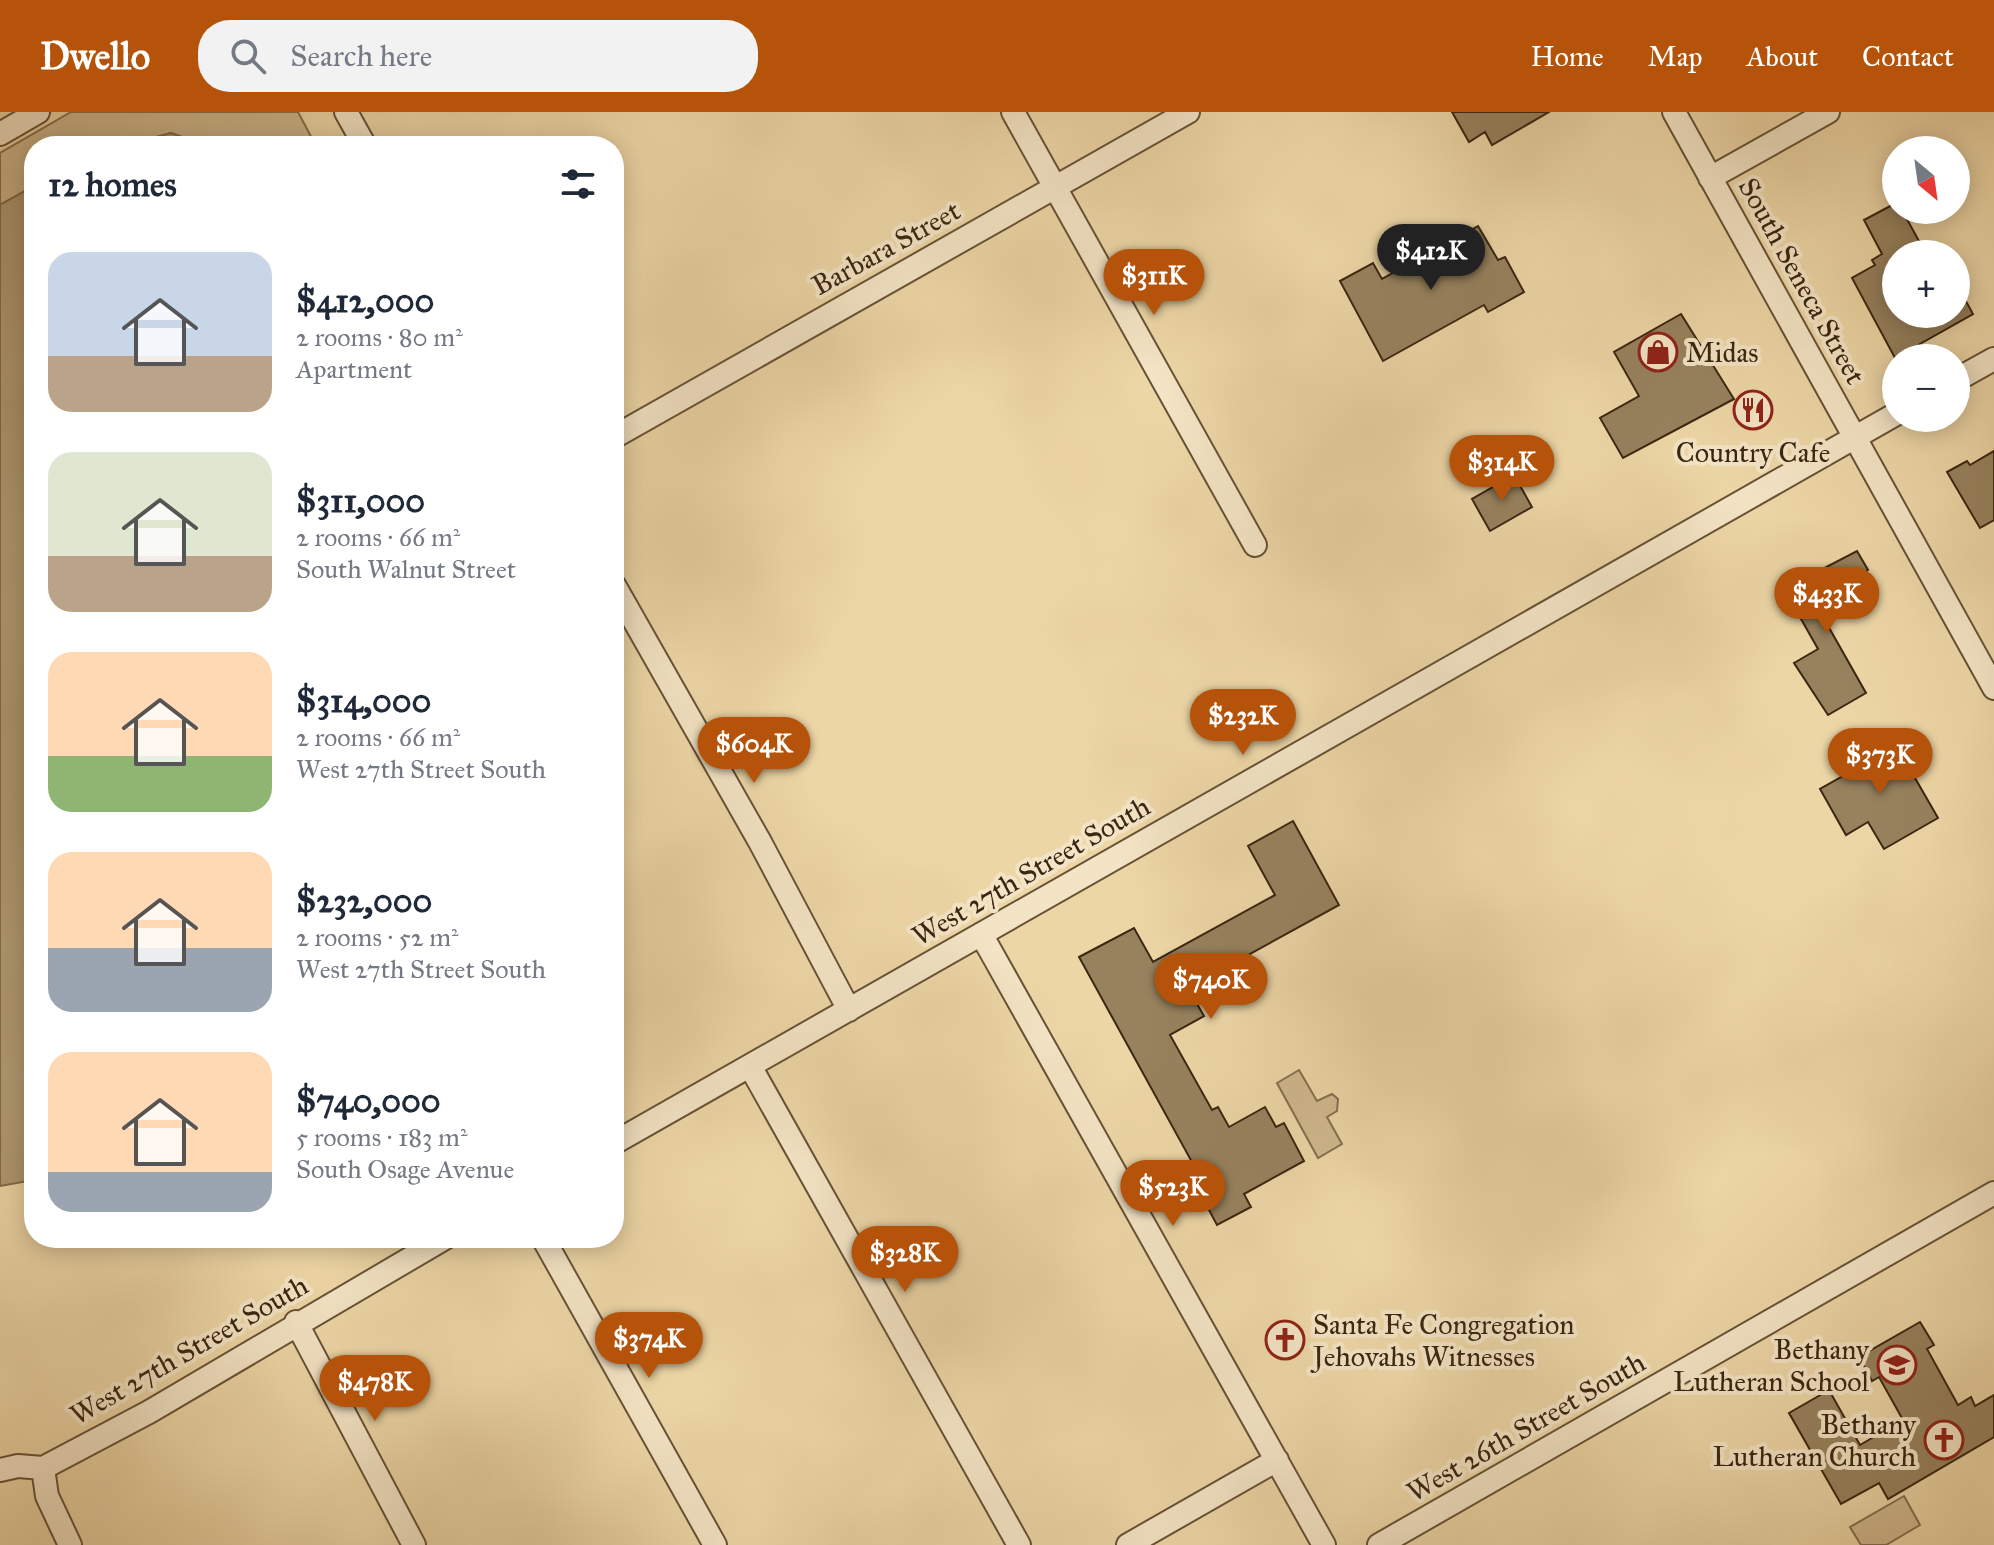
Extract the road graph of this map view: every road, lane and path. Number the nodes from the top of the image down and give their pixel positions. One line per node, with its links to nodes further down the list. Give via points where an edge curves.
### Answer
1 (38, 112): 7 (street)
2 (346, 112): 8 (street)
3 (1013, 112): 10 (street)
4 (1188, 112): 10 (street, Barbara Street)
5 (1674, 112): 9 (street, South Seneca Street)
6 (1828, 112): 9 (street)
7 (0, 134)
8 (359, 136)
9 (1710, 178): 15 (street, South Seneca Street)
10 (1055, 187): 14 (street, Barbara Street); 16 (street)
11 (1994, 359): 12 (street)
12 (1970, 372)
13 (1882, 422): 15 (street, West 27th Street South)
14 (624, 431)
15 (1854, 438): 18 (street, South Seneca Street); 19 (street, West 27th Street South)
16 (1255, 545)
17 (624, 602): 20 (street, via 757,835)
18 (1994, 688)
19 (981, 934): 20 (street, West 27th Street South); 27 (street)
20 (849, 1010): 21 (street, West 27th Street South)
21 (750, 1066): 22 (street, West 27th Street South); 33 (street)
22 (624, 1137)
23 (1994, 1193): 36 (street, West 26th Street South)
24 (427, 1248): 26 (street, West 27th Street South)
25 (549, 1248): 32 (street)
26 (296, 1322): 28 (street, West 27th Street South, via 149,1412); 31 (street)
27 (1277, 1460): 34 (street); 35 (street)
28 (43, 1468): 29 (street, West 27th Street South); 30 (street, via 47,1496)
29 (0, 1470)
30 (70, 1545)
31 (414, 1545)
32 (715, 1545)
33 (1019, 1545)
34 (1128, 1545)
35 (1324, 1545)
36 (1379, 1545)

